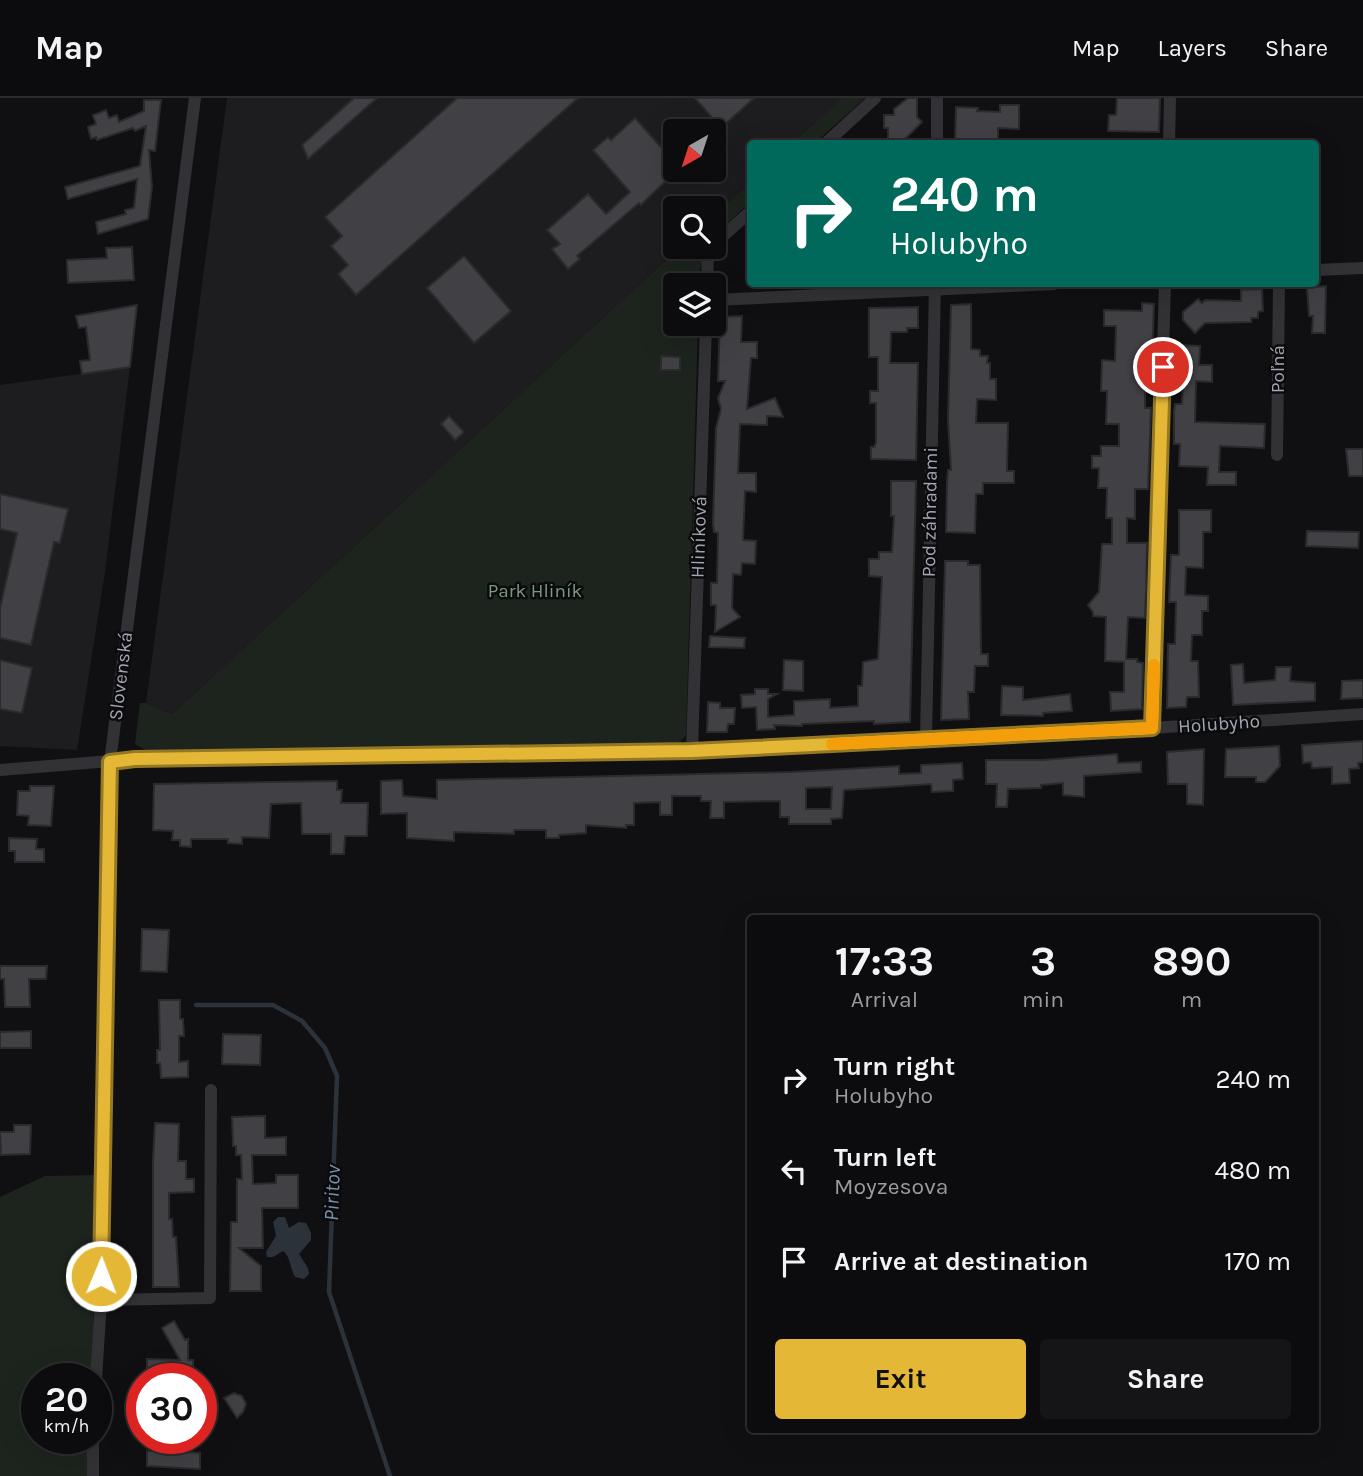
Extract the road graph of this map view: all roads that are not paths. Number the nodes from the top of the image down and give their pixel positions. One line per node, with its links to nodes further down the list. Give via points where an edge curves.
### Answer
1 (195, 98): 23 (street, Slovenská)
2 (875, 98): 5 (street)
3 (937, 98): 6 (street)
4 (1170, 98): 7 (street)
5 (829, 140)
6 (937, 140)
7 (1169, 140)
8 (747, 215): 9 (street)
9 (726, 234)
10 (1363, 268): 11 (street)
11 (1319, 271)
12 (919, 287): 16 (street)
13 (935, 287): 21 (street, Pod záhradami)
14 (1166, 287): 20 (street)
15 (1279, 287): 18 (street, Poľná)
16 (726, 299)
17 (706, 336): 22 (street, Hliníková)
18 (1277, 455)
19 (1363, 714): 20 (street, Holubyho)
20 (1152, 728): 21 (street, Holubyho)
21 (926, 740): 22 (street, Holubyho)
22 (692, 751): 23 (street, Holubyho)
23 (110, 762): 24 (street, Holubyho); 26 (street, Slovenská)
24 (0, 770)
25 (211, 1090): 26 (street, via 210,1298)
26 (101, 1300): 27 (street, Slovenská)
27 (97, 1363)
28 (93, 1454): 29 (street)
29 (93, 1476)

